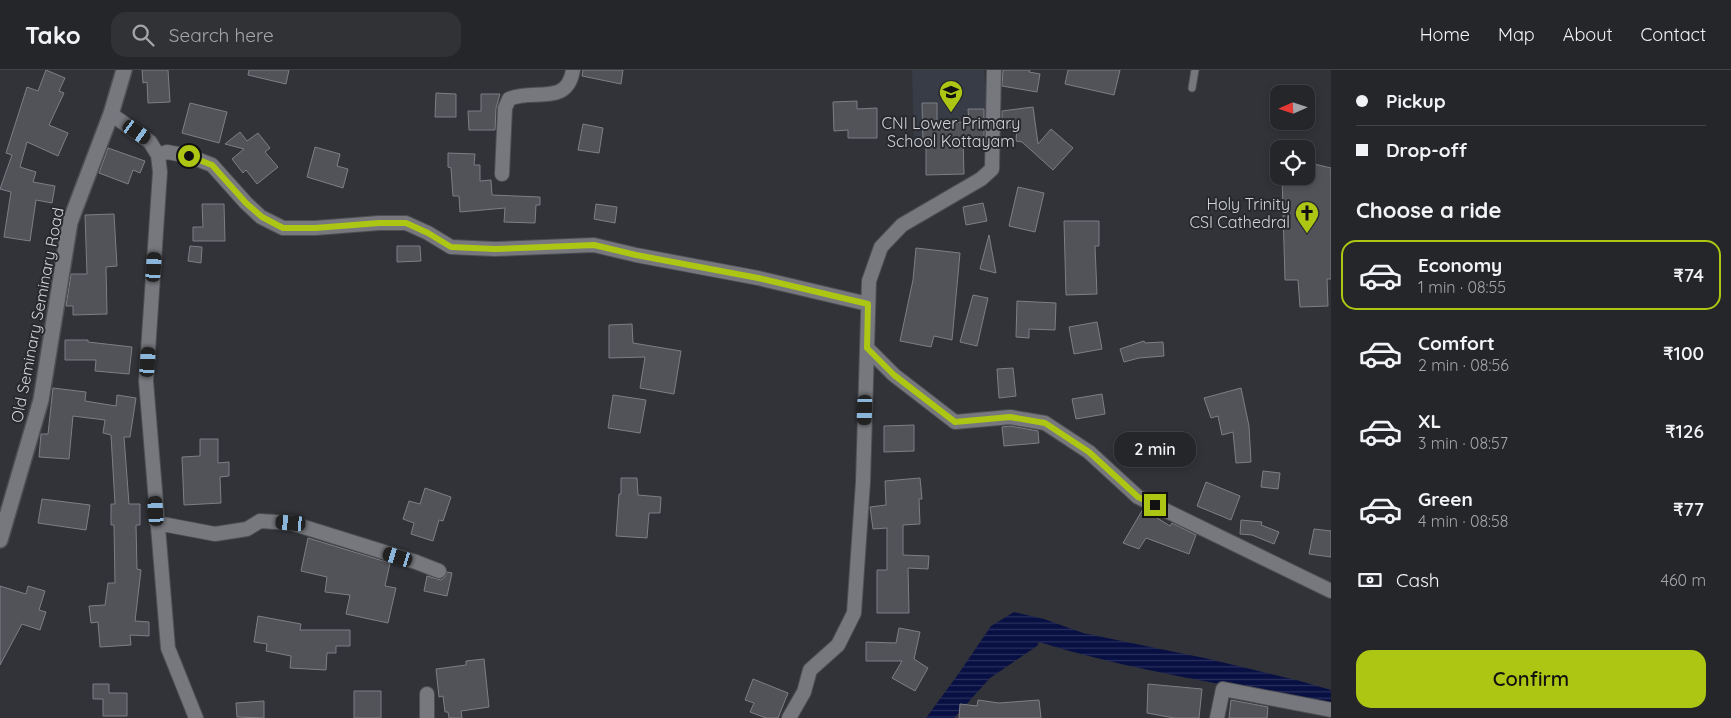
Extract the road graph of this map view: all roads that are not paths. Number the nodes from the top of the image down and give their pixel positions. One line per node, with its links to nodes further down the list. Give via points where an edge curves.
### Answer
1 (124, 70): 6 (main road, Old Seminary Seminary Road)
2 (573, 70): 8 (street, via 571,81 563,90 509,99 505,108)
3 (994, 70): 9 (street, via 992,168 981,179 902,225 881,247 869,281)
4 (1195, 70): 5 (lane)
5 (1192, 88)
6 (111, 114): 7 (street, via 150,142); 12 (main road, Old Seminary Seminary Road, via 70,222 41,400)
7 (158, 155): 9 (street, via 167,152 189,156 212,165 256,213 283,228 406,223 451,247 495,249 594,245); 11 (street, via 160,172 146,381)
8 (502, 174)
9 (868, 304): 10 (street)
10 (867, 348): 14 (street, via 894,375 955,422 1010,417 1045,423 1089,452 1138,497); 19 (street, via 854,613 838,645 810,670 804,692)
11 (157, 523): 13 (street, via 215,534 248,529 260,521 291,523); 17 (street, via 168,648)
12 (0, 540)
13 (439, 571)
14 (1331, 591)
15 (427, 694): 18 (street)
16 (1331, 710): 20 (street, via 1222,689)
17 (196, 718)
18 (427, 718)
19 (789, 718)
20 (1217, 718)

